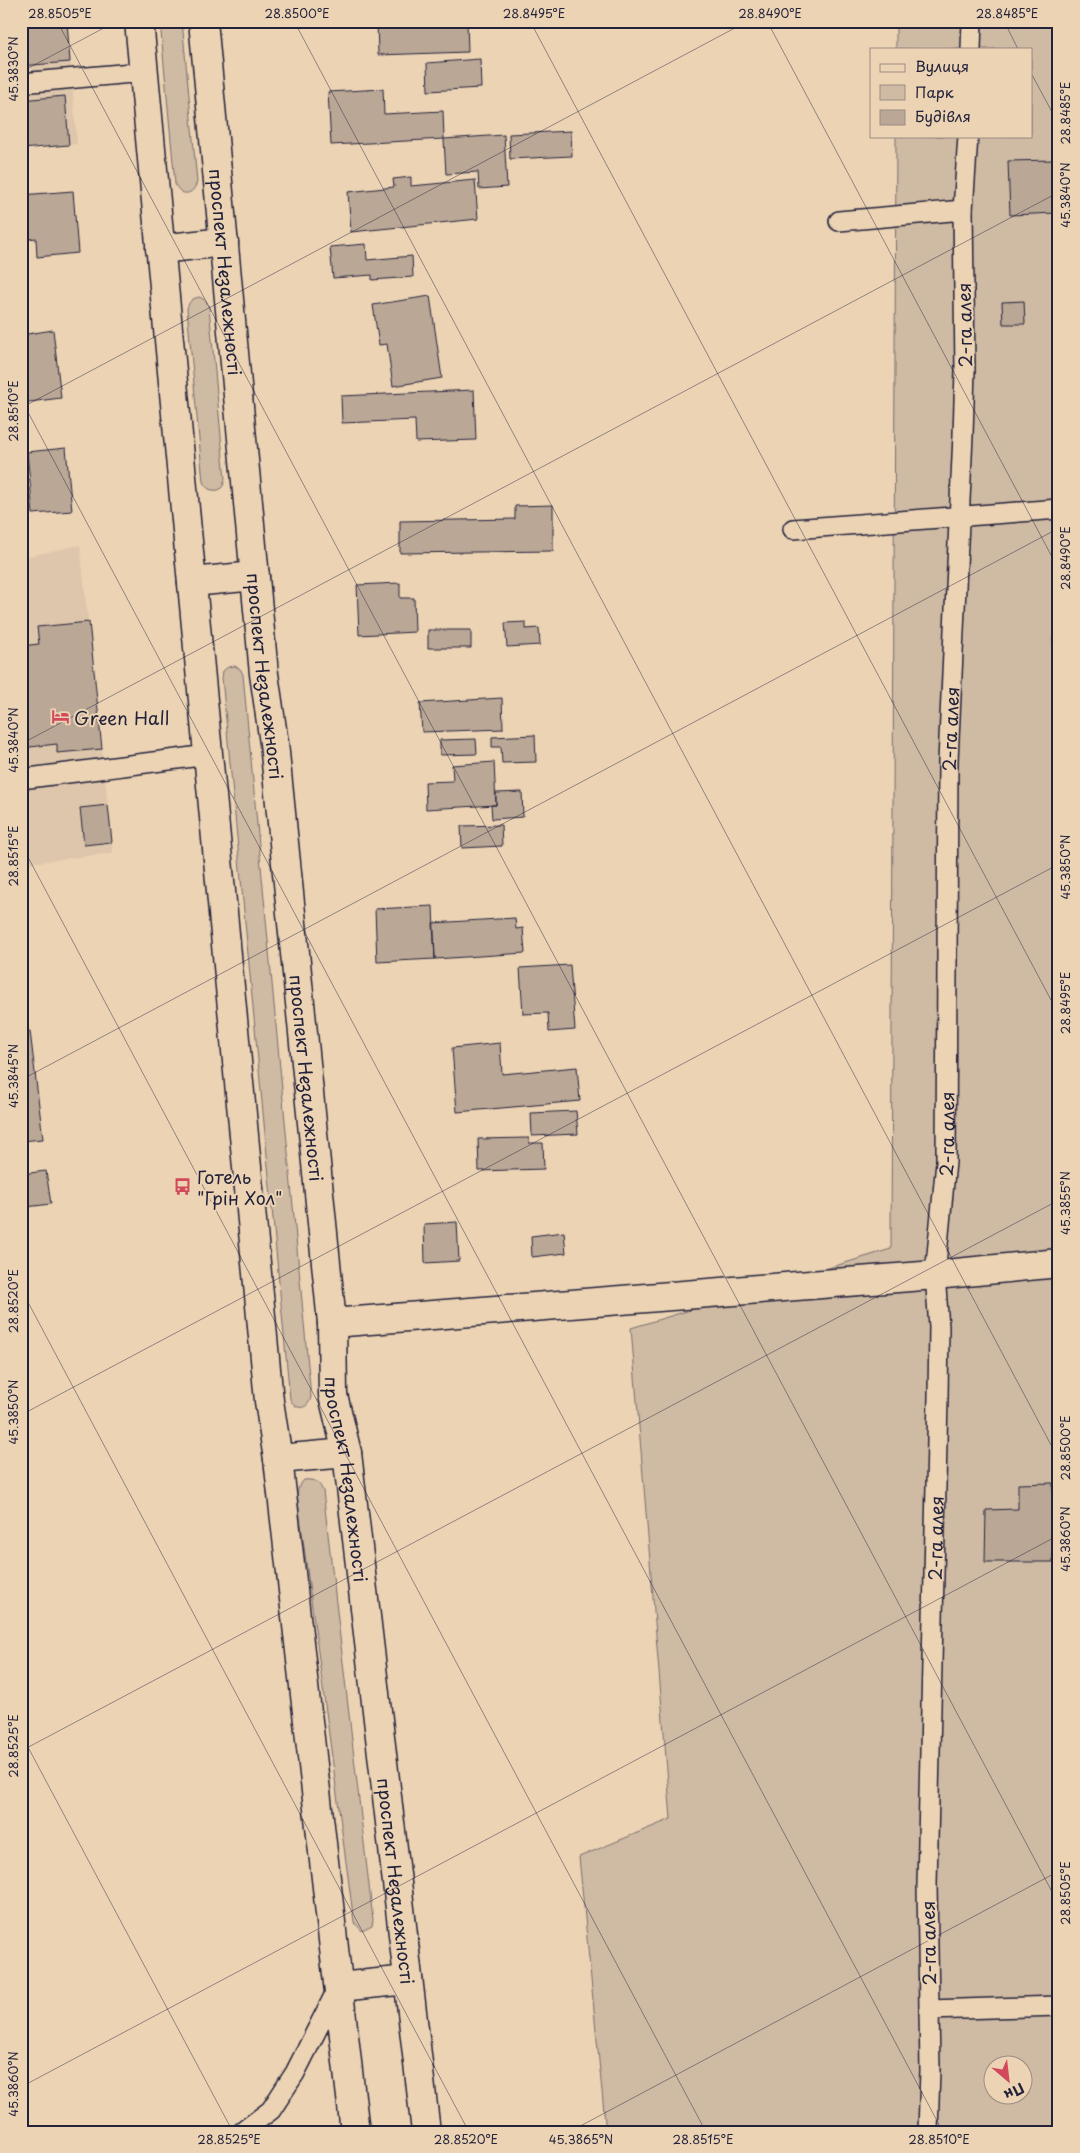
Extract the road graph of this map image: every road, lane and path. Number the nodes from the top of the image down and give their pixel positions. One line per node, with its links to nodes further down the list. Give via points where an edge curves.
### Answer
1 (139, 21): 5 (main road)
2 (203, 21): 10 (main road, проспект Незалежності)
3 (972, 21): 4 (lane)
4 (971, 48)
5 (143, 72): 6 (lane); 11 (main road)
6 (21, 83)
7 (968, 138): 8 (lane, 2-га алея)
8 (963, 210): 9 (lane); 13 (lane, 2-га алея, via 965,370)
9 (839, 221)
10 (224, 242): 11 (main road); 15 (main road, проспект Незалежності)
11 (160, 249): 16 (main road)
12 (1059, 509): 13 (lane)
13 (960, 518): 14 (lane); 20 (lane, 2-га алея, via 948,761 946,1162)
14 (794, 529)
15 (255, 576): 16 (main road); 21 (main road, проспект Незалежності, via 264,674 276,753)
16 (192, 582): 17 (main road)
17 (208, 755): 18 (lane); 23 (main road, via 268,1401)
18 (21, 779)
19 (1059, 1263): 20 (main road)
20 (935, 1275): 21 (main road); 27 (lane, 2-га алея, via 939,1327 927,1885)
21 (332, 1323): 22 (main road, проспект Незалежності, via 333,1395)
22 (347, 1453): 23 (main road); 24 (main road, проспект Незалежності)
23 (278, 1459): 25 (main road)
24 (408, 1980): 25 (main road); 30 (main road, проспект Незалежності)
25 (339, 1987): 28 (lane, via 295,2073 270,2110); 29 (main road)
26 (1059, 2006): 27 (lane)
27 (929, 2010): 31 (lane, 2-га алея)
28 (242, 2132)
29 (355, 2132)
30 (426, 2132)
31 (928, 2132)

